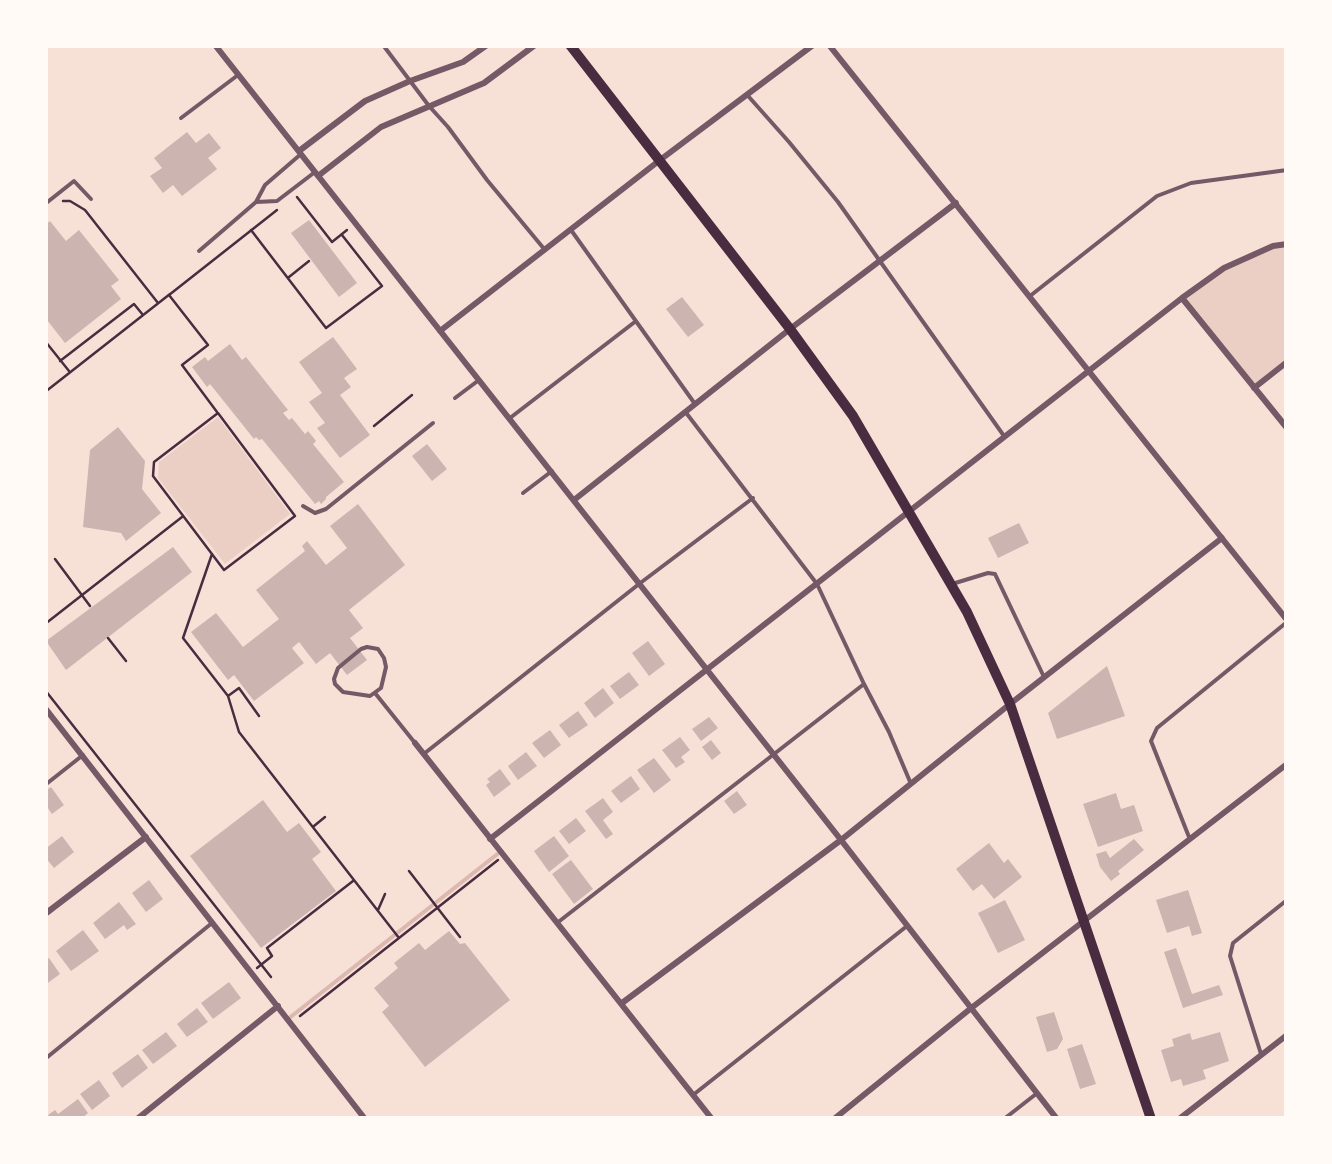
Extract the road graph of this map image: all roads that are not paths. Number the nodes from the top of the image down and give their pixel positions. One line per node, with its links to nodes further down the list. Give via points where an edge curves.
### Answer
1 (215, 45): 8 (street)
2 (383, 45): 9 (lane)
3 (487, 45): 9 (street, via 463,62)
4 (535, 45): 11 (street, via 484,83)
5 (570, 45): 14 (main road)
6 (814, 45): 10 (street)
7 (829, 45): 19 (street)
8 (238, 76): 12 (lane); 13 (street)
9 (410, 81): 11 (lane); 13 (street, via 366,102)
10 (747, 95): 14 (street); 25 (lane)
11 (428, 106): 16 (street, via 369,134); 23 (lane)
12 (181, 118)
13 (300, 153): 16 (street); 18 (lane)
14 (660, 160): 21 (street); 29 (main road)
15 (1287, 170): 26 (lane, via 1156,196)
16 (317, 174): 18 (lane, via 277,201); 30 (street)
17 (91, 199): 20 (lane, via 74,181)
18 (256, 202): 24 (lane)
19 (956, 203): 25 (street); 26 (street)
20 (45, 204)
21 (571, 230): 23 (street); 28 (lane)
22 (1287, 244): 27 (street, via 1224,268)
23 (545, 250): 30 (street)
24 (199, 251)
25 (881, 261): 29 (street); 41 (lane)
26 (1030, 296): 32 (street)
27 (1182, 298): 32 (street); 34 (street)
28 (636, 321): 36 (lane); 38 (lane)
29 (790, 329): 36 (street); 47 (main road)
30 (440, 331): 33 (street)
31 (1287, 362): 34 (street)
32 (1088, 370): 41 (street); 48 (street)
33 (479, 380): 35 (lane); 38 (street)
34 (1254, 388): 40 (street)
35 (456, 398)
36 (695, 404): 37 (street)
37 (686, 412): 44 (lane); 45 (street)
38 (510, 418): 42 (street)
39 (433, 423): 46 (lane, via 326,509 315,513)
40 (1287, 428)
41 (1004, 436): 47 (street)
42 (552, 471): 43 (lane); 45 (street)
43 (523, 493)
44 (752, 498): 49 (lane); 50 (lane)
45 (574, 500): 49 (street)
46 (302, 506)
47 (910, 511): 50 (street); 51 (main road)
48 (1222, 538): 52 (street); 54 (street)
49 (640, 584): 53 (street); 60 (lane)
50 (818, 584): 53 (street); 55 (lane)
51 (952, 584): 54 (lane, via 996,574); 57 (main road)
52 (1287, 621): 69 (lane, via 1156,728 1152,741)
53 (708, 670): 62 (street); 67 (street)
54 (1044, 677): 57 (street)
55 (864, 684): 62 (lane); 64 (lane)
56 (375, 693): 56 (lane, via 386,666 382,652 367,647 338,668 335,684 348,694); 59 (lane)
57 (1010, 704): 64 (street); 73 (main road)
58 (45, 708): 61 (street)
59 (416, 744): 60 (street)
60 (424, 754): 67 (street)
61 (82, 755): 65 (lane); 66 (street)
62 (774, 755): 68 (street); 74 (lane)
63 (1287, 764): 69 (street)
64 (910, 784): 68 (street)
65 (45, 785)
66 (146, 837): 71 (street); 72 (street)
67 (490, 839): 74 (street)
68 (841, 840): 75 (street); 76 (street)
69 (1190, 840): 73 (street)
70 (1287, 900): 80 (lane, via 1233,943 1230,956)
71 (45, 914)
72 (212, 922): 77 (street); 81 (lane)
73 (1085, 922): 78 (street); 90 (main road)
74 (557, 923): 76 (street)
75 (907, 926): 78 (street); 83 (lane)
76 (622, 1004): 83 (street)
77 (278, 1006): 84 (street); 85 (street)
78 (970, 1008): 82 (street); 87 (street)
79 (1287, 1036): 80 (street)
80 (1262, 1055): 91 (street)
81 (45, 1059)
82 (1036, 1093): 88 (lane); 89 (street)
83 (692, 1095): 86 (street)
84 (137, 1119)
85 (365, 1119)
86 (712, 1119)
87 (834, 1119)
88 (1004, 1119)
89 (1056, 1119)
90 (1151, 1119)
91 (1179, 1119)

